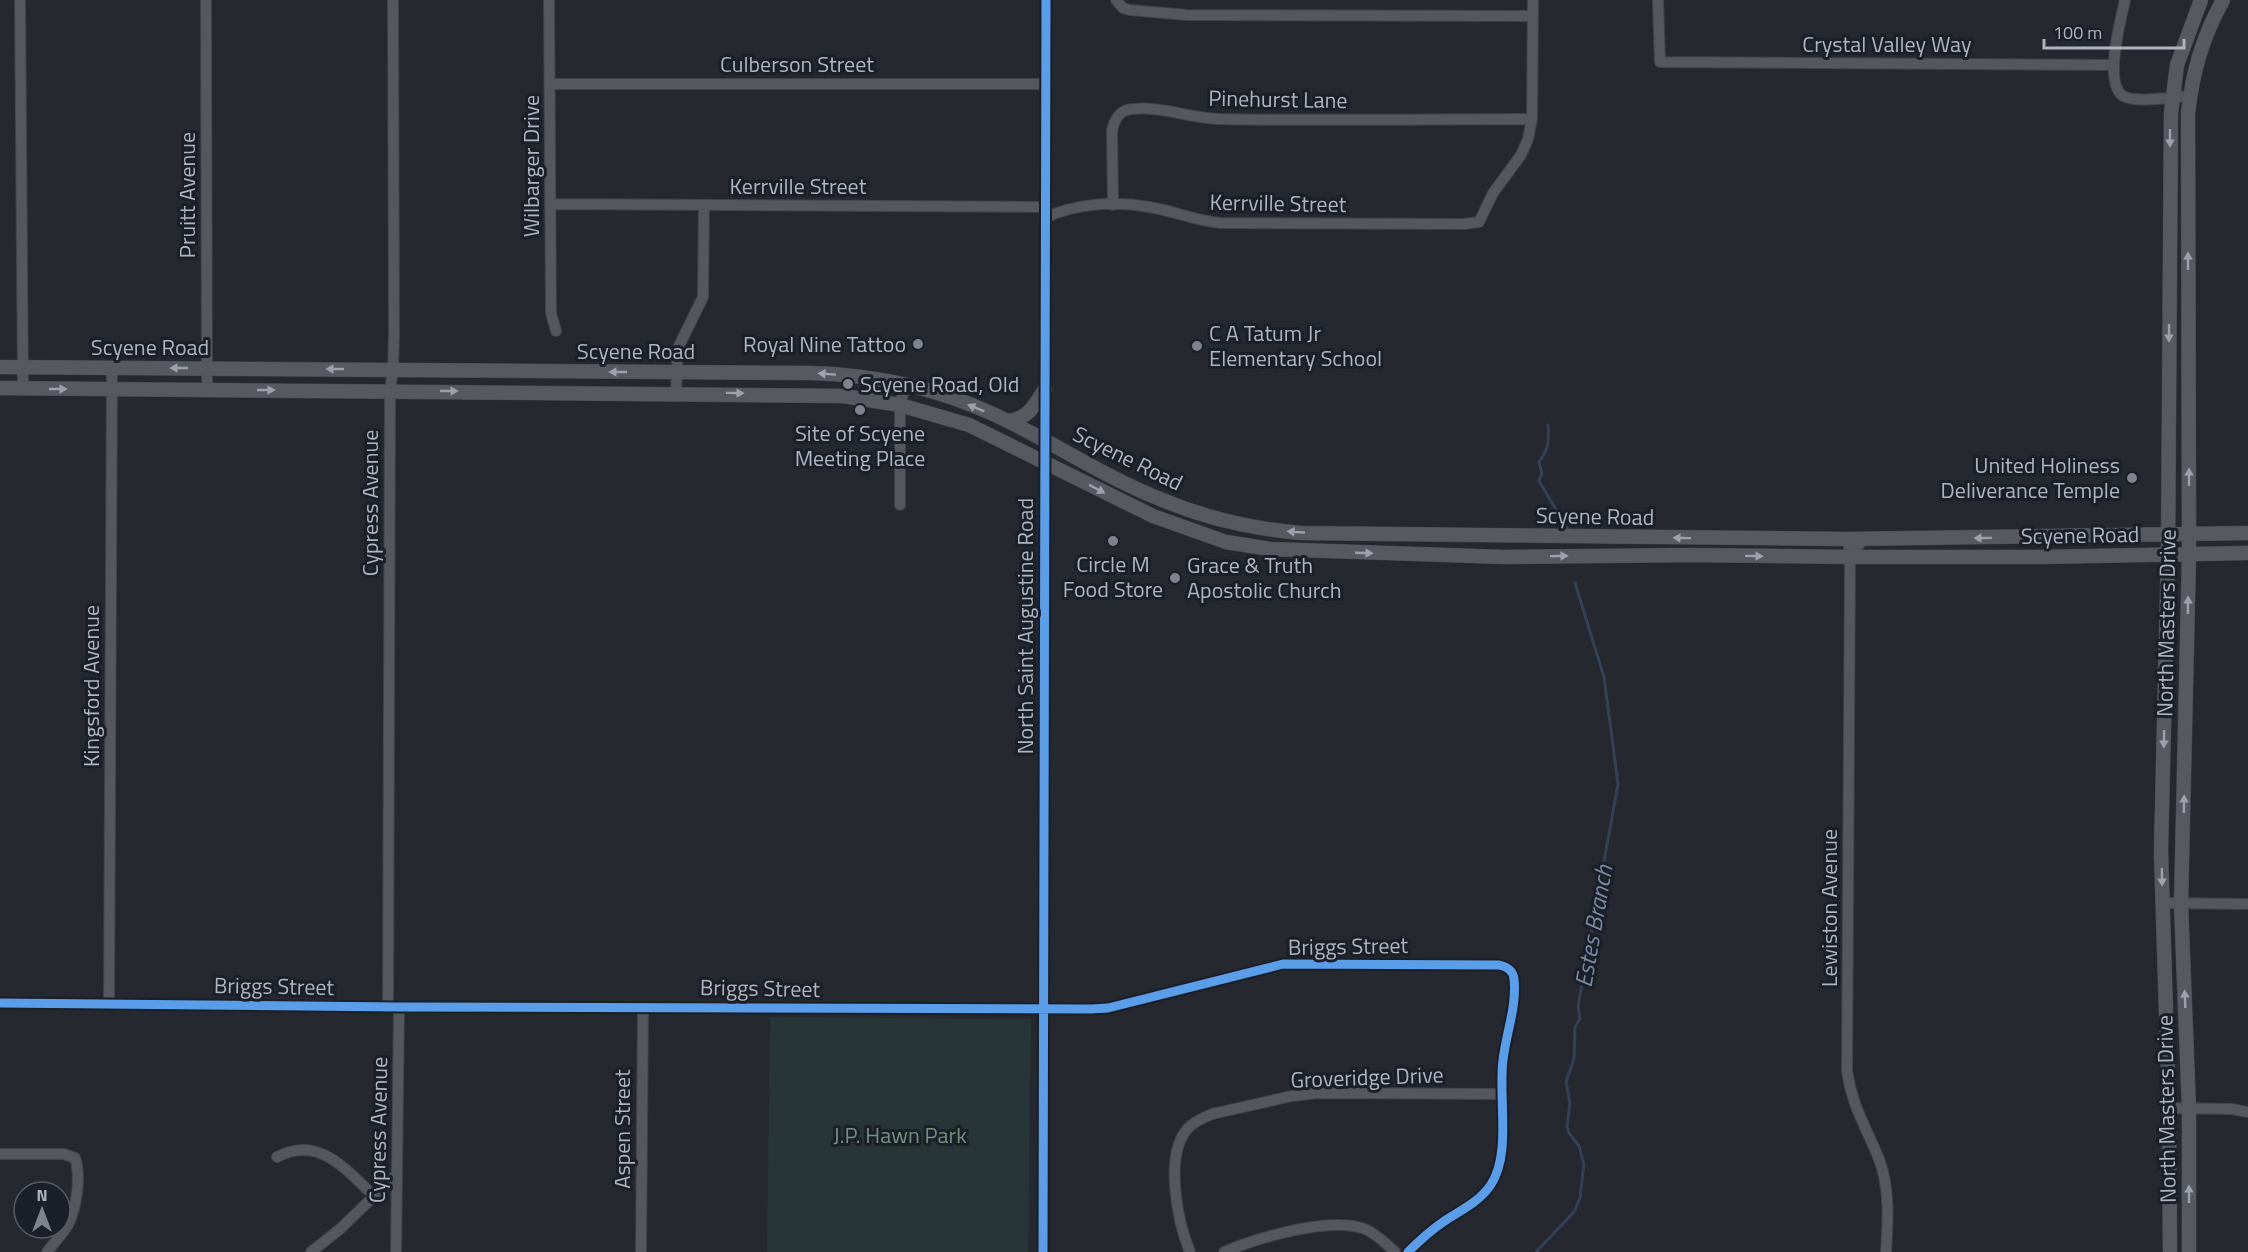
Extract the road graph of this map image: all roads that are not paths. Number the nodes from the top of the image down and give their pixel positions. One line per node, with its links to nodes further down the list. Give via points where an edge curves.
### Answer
1 (20, 0): 25 (street)
2 (206, 0): 27 (street, Pruitt Avenue)
3 (393, 0): 28 (street, Cypress Avenue)
4 (549, 0): 14 (street, Wilbarger Drive)
5 (1046, 0): 15 (street, North Saint Augustine Road)
6 (1116, 0): 12 (street, via 1130,10 1187,15)
7 (1533, 0): 12 (street)
8 (1658, 0): 13 (street, Crystal Valley Way, via 1660,62)
9 (2125, 0): 13 (street)
10 (2201, 0): 17 (main road, North Masters Drive, via 2177,65)
11 (2223, 0): 16 (main road, North Masters Drive, via 2199,53)
12 (1532, 16): 18 (street)
13 (2114, 65): 17 (street, via 2116,89 2124,97)
14 (549, 84): 15 (street, Culberson Street); 19 (street, Wilbarger Drive)
15 (1045, 84): 22 (street, North Saint Augustine Road)
16 (2190, 96): 17 (street); 45 (main road, North Masters Drive, one-way to 16)
17 (2172, 97): 44 (main road, North Masters Drive, one-way to 44)
18 (1532, 119): 21 (street, Kerrville Street, via 1521,155 1493,193 1479,222 1221,223 1148,206); 21 (street, Pinehurst Lane, via 1216,119 1130,108 1115,119 1112,130)
19 (550, 204): 20 (street, Kerrville Street); 23 (street, Wilbarger Drive, via 551,313)
20 (704, 205): 22 (street, Kerrville Street); 29 (street, via 703,297 678,348)
21 (1113, 205): 22 (street, Kerrville Street)
22 (1045, 212): 34 (street, North Saint Augustine Road)
23 (556, 331)
24 (0, 367): 25 (main road, Scyene Road)
25 (23, 367): 26 (main road, Scyene Road); 32 (street)
26 (112, 368): 27 (main road, Scyene Road, one-way to 26); 33 (street, Kingsford Avenue)
27 (207, 369): 28 (main road, Scyene Road, one-way to 27); 35 (street, Pruitt Avenue)
28 (393, 370): 29 (main road, Scyene Road, one-way to 28); 36 (street, Cypress Avenue)
29 (677, 372): 30 (main road, Scyene Road, one-way to 29, via 826,373); 37 (street)
30 (905, 385): 38 (street); 39 (main road, Scyene Road, one-way to 30)
31 (0, 388): 32 (main road, Scyene Road)
32 (23, 388): 33 (main road, Scyene Road, one-way to 33)
33 (112, 389): 35 (main road, Scyene Road); 56 (street, Kingsford Avenue)
34 (1045, 389): 39 (main road, via 1032,411); 40 (street, North Saint Augustine Road)
35 (207, 390): 36 (main road, Scyene Road, one-way to 36)
36 (390, 391): 37 (main road, Scyene Road, one-way to 37); 57 (street, Cypress Avenue)
37 (676, 393): 38 (main road, Scyene Road, one-way to 38, via 843,396)
38 (900, 405): 41 (main road, Scyene Road, via 976,428); 42 (street)
39 (1008, 421): 40 (main road, Scyene Road)
40 (1045, 440): 41 (street, North Saint Augustine Road); 46 (main road, Scyene Road, one-way to 40, via 1275,531 1213,518 1158,499)
41 (1045, 462): 51 (main road, Scyene Road, one-way to 51, via 1153,516 1226,542 1270,549 1504,557); 59 (street, North Saint Augustine Road)
42 (900, 505)
43 (2248, 533): 45 (main road, Scyene Road)
44 (2168, 536): 45 (main road, Scyene Road); 47 (main road, Scyene Road, one-way to 47); 49 (main road, North Masters Drive)
45 (2189, 536): 50 (main road, North Masters Drive)
46 (1848, 540): 47 (main road, Scyene Road); 51 (street, Lewiston Avenue)
47 (1863, 540): 51 (street)
48 (2248, 553): 50 (main road, Scyene Road)
49 (2168, 554): 50 (main road, Scyene Road); 51 (main road, Scyene Road); 52 (main road, North Masters Drive, one-way to 52)
50 (2189, 554): 53 (main road, North Masters Drive, one-way to 50)
51 (1850, 558): 77 (street, Lewiston Avenue, via 1847,1071 1855,1109 1883,1174 1887,1195)
52 (2162, 903): 53 (street); 61 (main road, North Masters Drive)
53 (2181, 904): 54 (street); 62 (main road, North Masters Drive, one-way to 53)
54 (2248, 904)
55 (0, 1003): 56 (street, Briggs Street)
56 (109, 1004): 57 (street, Briggs Street)
57 (393, 1007): 58 (street, Briggs Street); 66 (street, Cypress Avenue)
58 (643, 1007): 59 (street, Briggs Street); 71 (street, Aspen Street)
59 (1042, 1009): 60 (street, Briggs Street, via 1108,1008 1283,964 1506,966 1514,980 1513,1009 1504,1047); 72 (street, North Saint Augustine Road)
60 (1501, 1094): 73 (street, Groveridge Drive, via 1317,1093 1200,1119 1185,1132 1176,1161 1176,1208); 76 (street, via 1502,1145 1490,1186)
61 (2169, 1108): 62 (street); 78 (main road, North Masters Drive)
62 (2189, 1109): 63 (street); 79 (main road, North Masters Drive, one-way to 62)
63 (2248, 1112)
64 (0, 1154): 68 (street, via 64,1154 75,1158 78,1167 71,1219)
65 (277, 1157): 67 (street, via 291,1150 316,1151 339,1163)
66 (397, 1174): 67 (street); 70 (street, Cypress Avenue)
67 (374, 1197): 69 (street)
68 (47, 1252)
69 (311, 1252)
70 (396, 1252)
71 (641, 1252)
72 (1043, 1252)
73 (1190, 1252)
74 (1224, 1252): 75 (street, via 1279,1233 1338,1226 1365,1229)
75 (1395, 1252)
76 (1408, 1252)
77 (1886, 1252)
78 (2170, 1252)
79 (2189, 1252)

